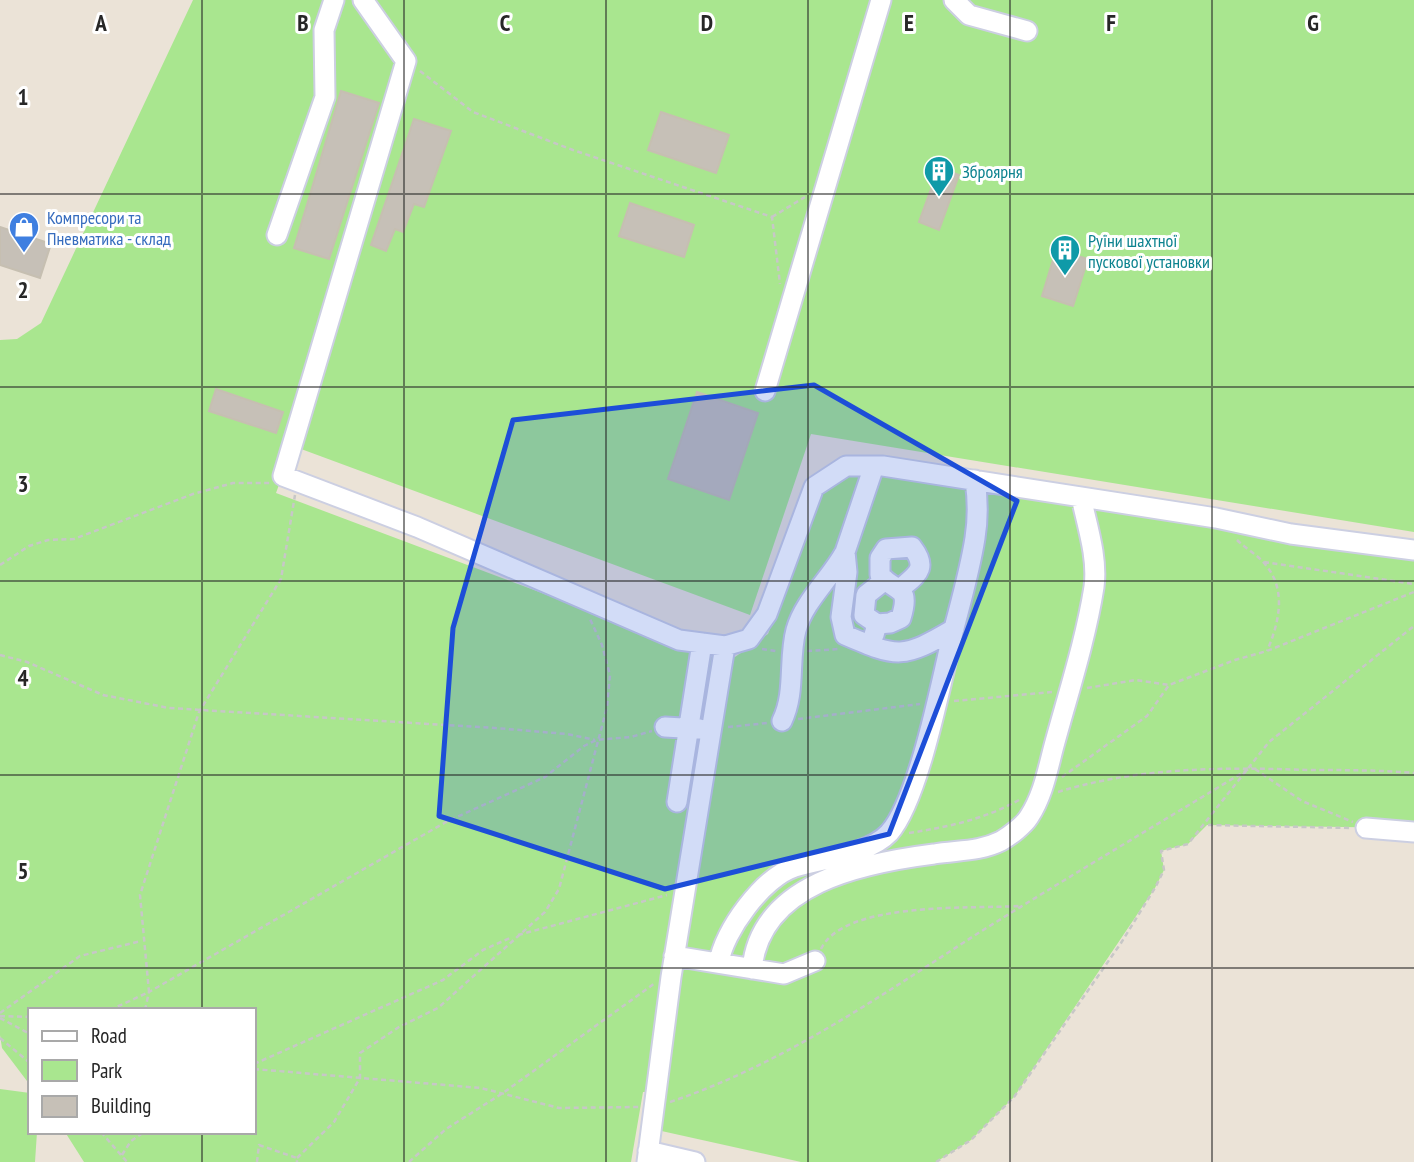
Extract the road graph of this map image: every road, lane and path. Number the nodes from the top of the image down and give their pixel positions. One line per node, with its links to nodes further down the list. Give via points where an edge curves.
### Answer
1 (334, 0): 9 (lane, via 324,30 325,97)
2 (363, 0): 6 (lane)
3 (881, 0): 7 (lane)
4 (954, 0): 5 (lane, via 969,15)
5 (1027, 31)
6 (406, 61): 8 (path, via 473,112); 13 (lane)
7 (827, 184): 8 (path); 11 (lane)
8 (772, 217): 10 (path)
9 (277, 236)
10 (780, 286)
11 (765, 391)
12 (874, 466): 14 (lane); 18 (lane); 27 (lane, via 846,466 814,487 767,614 748,639)
13 (292, 479): 20 (path, via 218,487 74,539 29,546); 26 (lane, via 417,527 679,640); 31 (path, via 281,579)
14 (975, 480): 15 (lane); 25 (lane, via 975,537)
15 (1081, 497): 16 (lane); 39 (lane, via 1094,584)
16 (1216, 518): 17 (lane, via 1291,534); 19 (path)
17 (1414, 550)
18 (845, 552): 28 (lane, via 841,617 845,635); 32 (lane, via 800,618 788,709)
19 (1264, 562): 21 (path); 29 (path, via 1276,583 1280,622)
20 (0, 565)
21 (1414, 584)
22 (589, 618): 36 (path, via 610,675 607,707)
23 (877, 624): 23 (lane, via 901,618 906,598 893,584 871,588 864,605 863,615); 28 (lane)
24 (1414, 625): 37 (path, via 1269,743)
25 (954, 629): 28 (lane, via 918,649 898,654); 51 (lane, via 933,719 907,799 888,833 866,846 791,868 764,888 721,944)
26 (702, 643): 27 (lane); 34 (lane)
27 (725, 646): 35 (lane)
28 (870, 646)
29 (1267, 651)
30 (0, 655): 31 (path, via 103,695)
31 (200, 712): 36 (path, via 495,728); 48 (path, via 140,895)
32 (782, 721)
33 (665, 727): 34 (lane); 36 (path, via 631,737)
34 (688, 729): 35 (lane); 40 (lane)
35 (711, 729): 45 (lane)
36 (596, 740): 47 (path, via 559,889 545,912); 54 (path, via 545,777 446,822)
37 (1252, 767): 38 (path); 39 (path, via 1100,779); 41 (path); 42 (path, via 1302,801); 44 (path)
38 (1414, 773)
39 (1039, 798): 52 (lane, via 1028,820 1003,840 970,851 933,853 851,870 789,897 766,925 754,949)
40 (677, 802)
41 (1207, 825): 42 (path); 72 (path, via 1188,844 1161,851 1164,870 1155,888 1014,1097 971,1140)
42 (1366, 828): 43 (lane)
43 (1414, 832)
44 (1060, 883)
45 (684, 894): 47 (path, via 655,896); 49 (lane)
46 (1021, 906): 50 (path, via 862,917 825,941)
47 (514, 937): 62 (path, via 483,950 443,980); 67 (path, via 438,1008 360,1053 360,1078 334,1122)
48 (142, 940): 54 (path); 57 (path, via 80,956)
49 (674, 956): 51 (lane); 53 (lane)
50 (815, 961): 52 (lane, via 784,974)
51 (719, 963): 52 (lane)
52 (752, 969)
53 (671, 977): 66 (lane); 70 (path, via 652,984 446,1129)
54 (149, 992): 55 (path); 56 (path)
55 (114, 1008)
56 (145, 1008)
57 (0, 1015): 58 (path); 59 (path)
58 (28, 1017)
59 (28, 1033)
60 (0, 1038): 61 (path)
61 (28, 1061)
62 (256, 1063)
63 (103, 1134): 65 (path)
64 (141, 1134): 65 (path)
65 (121, 1156): 68 (path)
66 (647, 1157): 71 (lane)
67 (297, 1160): 69 (path, via 259,1145)
68 (127, 1162)
69 (257, 1162)
70 (409, 1162)
71 (695, 1162)
72 (936, 1162)

